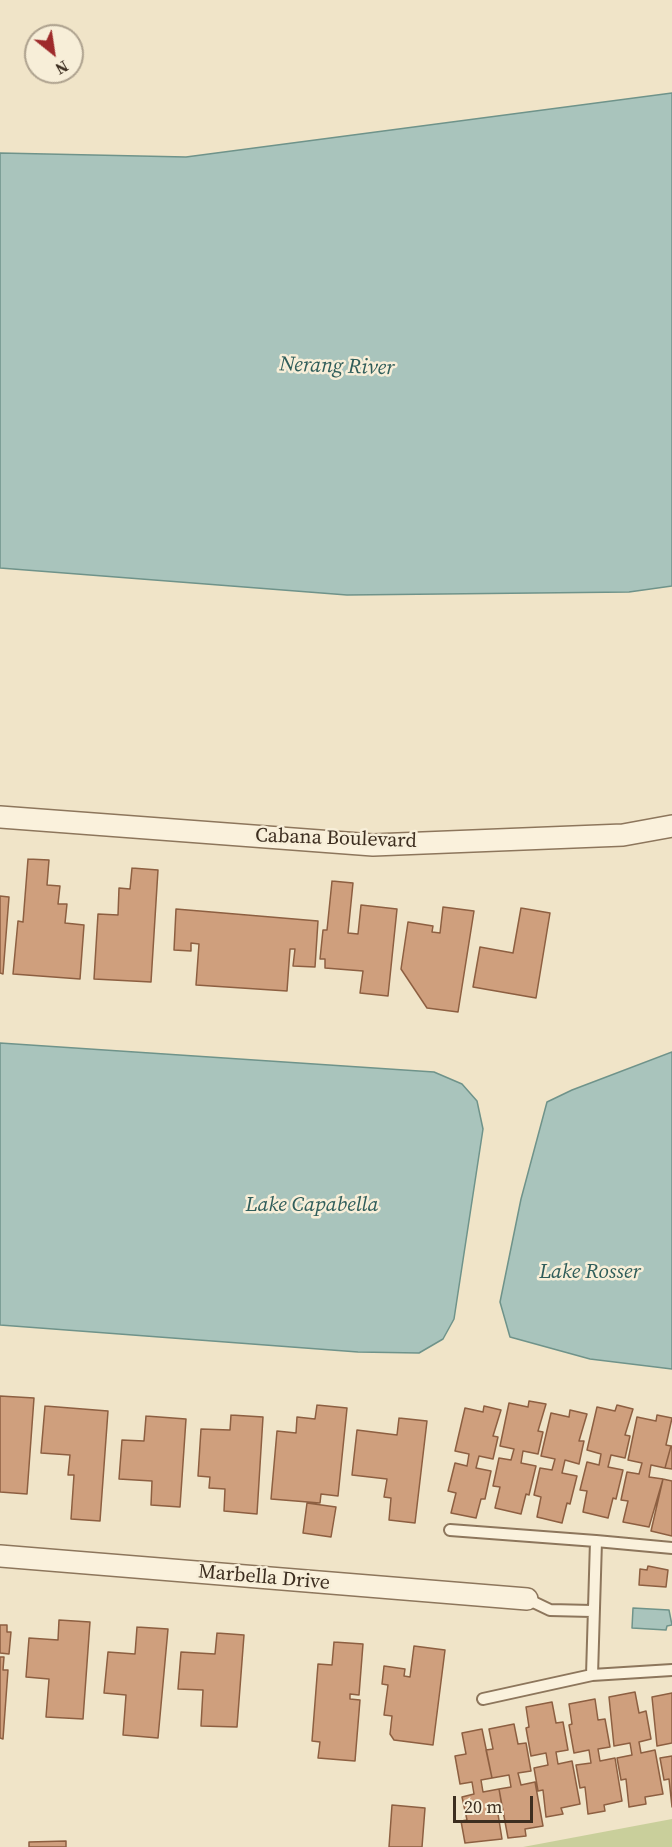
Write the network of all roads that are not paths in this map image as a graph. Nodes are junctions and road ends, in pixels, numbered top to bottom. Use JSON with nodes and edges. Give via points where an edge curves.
{"nodes":[{"id":1,"x":0,"y":817,"type":"edge"},
{"id":2,"x":672,"y":826,"type":"edge"},
{"id":3,"x":450,"y":1530,"type":"dead end"},
{"id":4,"x":596,"y":1541,"type":"junction"},
{"id":5,"x":672,"y":1548,"type":"edge"},
{"id":6,"x":0,"y":1556,"type":"edge"},
{"id":7,"x":527,"y":1599,"type":"joint"},
{"id":8,"x":592,"y":1611,"type":"junction"},
{"id":9,"x":672,"y":1670,"type":"edge"},
{"id":10,"x":592,"y":1675,"type":"junction"},
{"id":11,"x":483,"y":1699,"type":"dead end"}],
"edges":[{"from":1,"to":2,"type":"street","name":"Cabana Boulevard","via":[[372,844],[623,835]]},
{"from":3,"to":4,"type":"lane"},
{"from":4,"to":5,"type":"lane"},
{"from":4,"to":8,"type":"lane"},
{"from":6,"to":7,"type":"street","name":"Marbella Drive"},
{"from":7,"to":8,"type":"lane","via":[[550,1610]]},
{"from":8,"to":10,"type":"lane"},
{"from":9,"to":10,"type":"lane"},
{"from":10,"to":11,"type":"lane"}]}
